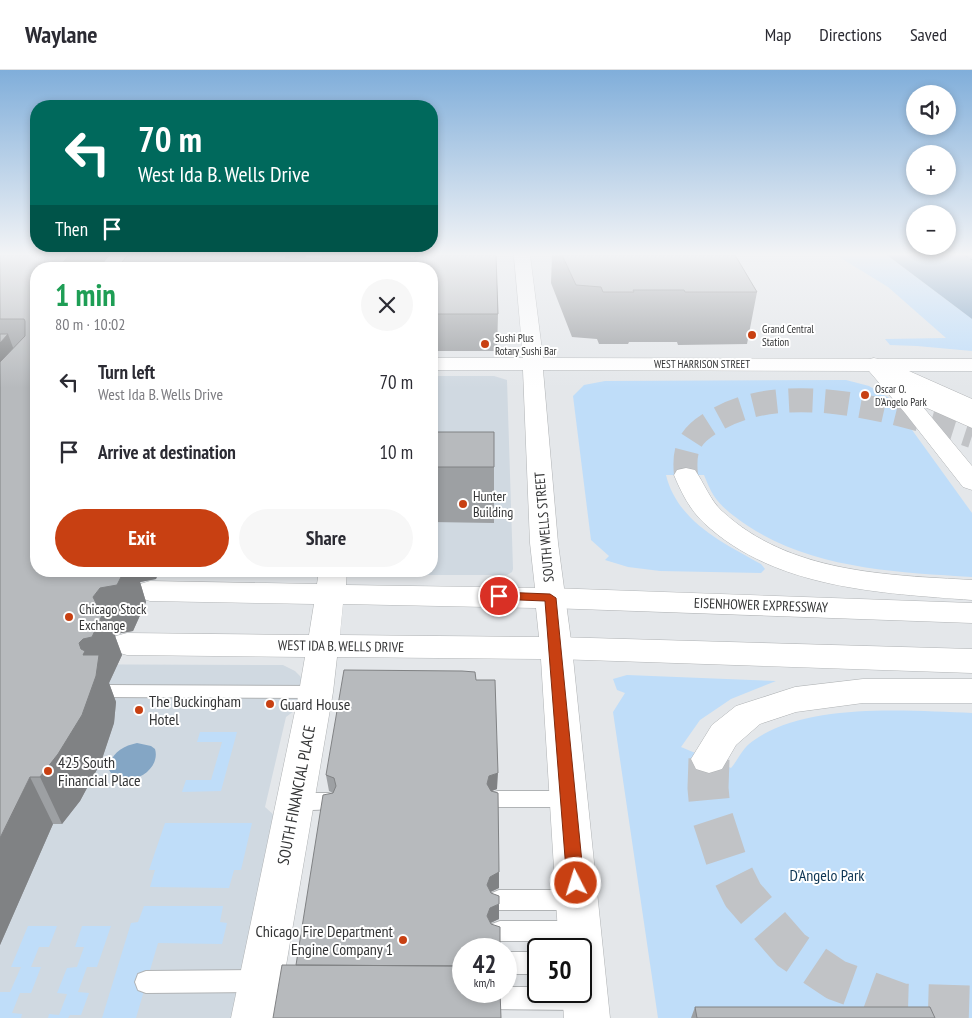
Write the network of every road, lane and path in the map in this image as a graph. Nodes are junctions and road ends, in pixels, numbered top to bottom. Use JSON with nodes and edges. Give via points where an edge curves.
{"nodes":[{"id":1,"x":527,"y":299,"type":"edge"},
{"id":2,"x":438,"y":364,"type":"edge"},
{"id":3,"x":533,"y":364,"type":"junction"},
{"id":4,"x":874,"y":364,"type":"junction"},
{"id":5,"x":972,"y":365,"type":"edge"},
{"id":6,"x":972,"y":400,"type":"edge"},
{"id":7,"x":972,"y":407,"type":"edge"},
{"id":8,"x":972,"y":422,"type":"edge"},
{"id":9,"x":686,"y":475,"type":"tunnel mouth"},
{"id":10,"x":972,"y":482,"type":"edge"},
{"id":11,"x":331,"y":582,"type":"edge"},
{"id":12,"x":972,"y":590,"type":"edge"},
{"id":13,"x":150,"y":591,"type":"dead end"},
{"id":14,"x":550,"y":598,"type":"junction"},
{"id":15,"x":972,"y":613,"type":"edge"},
{"id":16,"x":127,"y":644,"type":"dead end"},
{"id":17,"x":323,"y":645,"type":"junction"},
{"id":18,"x":556,"y":648,"type":"junction"},
{"id":19,"x":972,"y":661,"type":"edge"},
{"id":20,"x":107,"y":691,"type":"dead end"},
{"id":21,"x":972,"y":691,"type":"edge"},
{"id":22,"x":316,"y":692,"type":"junction"},
{"id":23,"x":709,"y":759,"type":"tunnel mouth"},
{"id":24,"x":498,"y":799,"type":"edge"},
{"id":25,"x":568,"y":799,"type":"junction"},
{"id":26,"x":499,"y":900,"type":"edge"},
{"id":27,"x":500,"y":931,"type":"edge"},
{"id":28,"x":552,"y":938,"type":"edge"},
{"id":29,"x":580,"y":938,"type":"edge"},
{"id":30,"x":527,"y":940,"type":"edge"},
{"id":31,"x":146,"y":982,"type":"dead end"},
{"id":32,"x":263,"y":998,"type":"edge"}],
"edges":[{"from":1,"to":3,"type":"main road","name":"SOUTH WELLS STREET"},
{"from":2,"to":3,"type":"main road","name":"WEST HARRISON STREET"},
{"from":3,"to":4,"type":"main road","name":"WEST HARRISON STREET"},
{"from":3,"to":14,"type":"main road","name":"SOUTH WELLS STREET"},
{"from":4,"to":5,"type":"main road","name":"WEST HARRISON STREET"},
{"from":4,"to":7,"type":"main road"},
{"from":4,"to":8,"type":"main road","via":[[926,399]]},
{"from":4,"to":10,"type":"main road"},
{"from":5,"to":6,"type":"main road","via":[[963,387]]},
{"from":9,"to":12,"type":"main road","via":[[712,516],[737,537],[766,552],[816,570],[862,580]]},
{"from":11,"to":13,"type":"main road"},
{"from":11,"to":14,"type":"main road"},
{"from":11,"to":17,"type":"main road","name":"SOUTH FINANCIAL PLACE"},
{"from":14,"to":15,"type":"main road","name":"EISENHOWER EXPRESSWAY"},
{"from":14,"to":18,"type":"main road","name":"SOUTH WELLS STREET"},
{"from":16,"to":17,"type":"main road","name":"WEST IDA B. WELLS DRIVE"},
{"from":17,"to":18,"type":"main road","name":"WEST IDA B. WELLS DRIVE"},
{"from":17,"to":22,"type":"main road","name":"SOUTH FINANCIAL PLACE"},
{"from":18,"to":19,"type":"main road"},
{"from":18,"to":25,"type":"main road","name":"SOUTH WELLS STREET"},
{"from":20,"to":22,"type":"lane"},
{"from":21,"to":23,"type":"main road","via":[[863,691],[795,700],[748,715],[724,735]]},
{"from":22,"to":32,"type":"main road","name":"SOUTH FINANCIAL PLACE","via":[[312,801]]},
{"from":24,"to":25,"type":"lane"},
{"from":25,"to":29,"type":"main road","name":"SOUTH WELLS STREET"},
{"from":26,"to":28,"type":"lane"},
{"from":27,"to":30,"type":"lane"},
{"from":31,"to":32,"type":"lane"}]}
